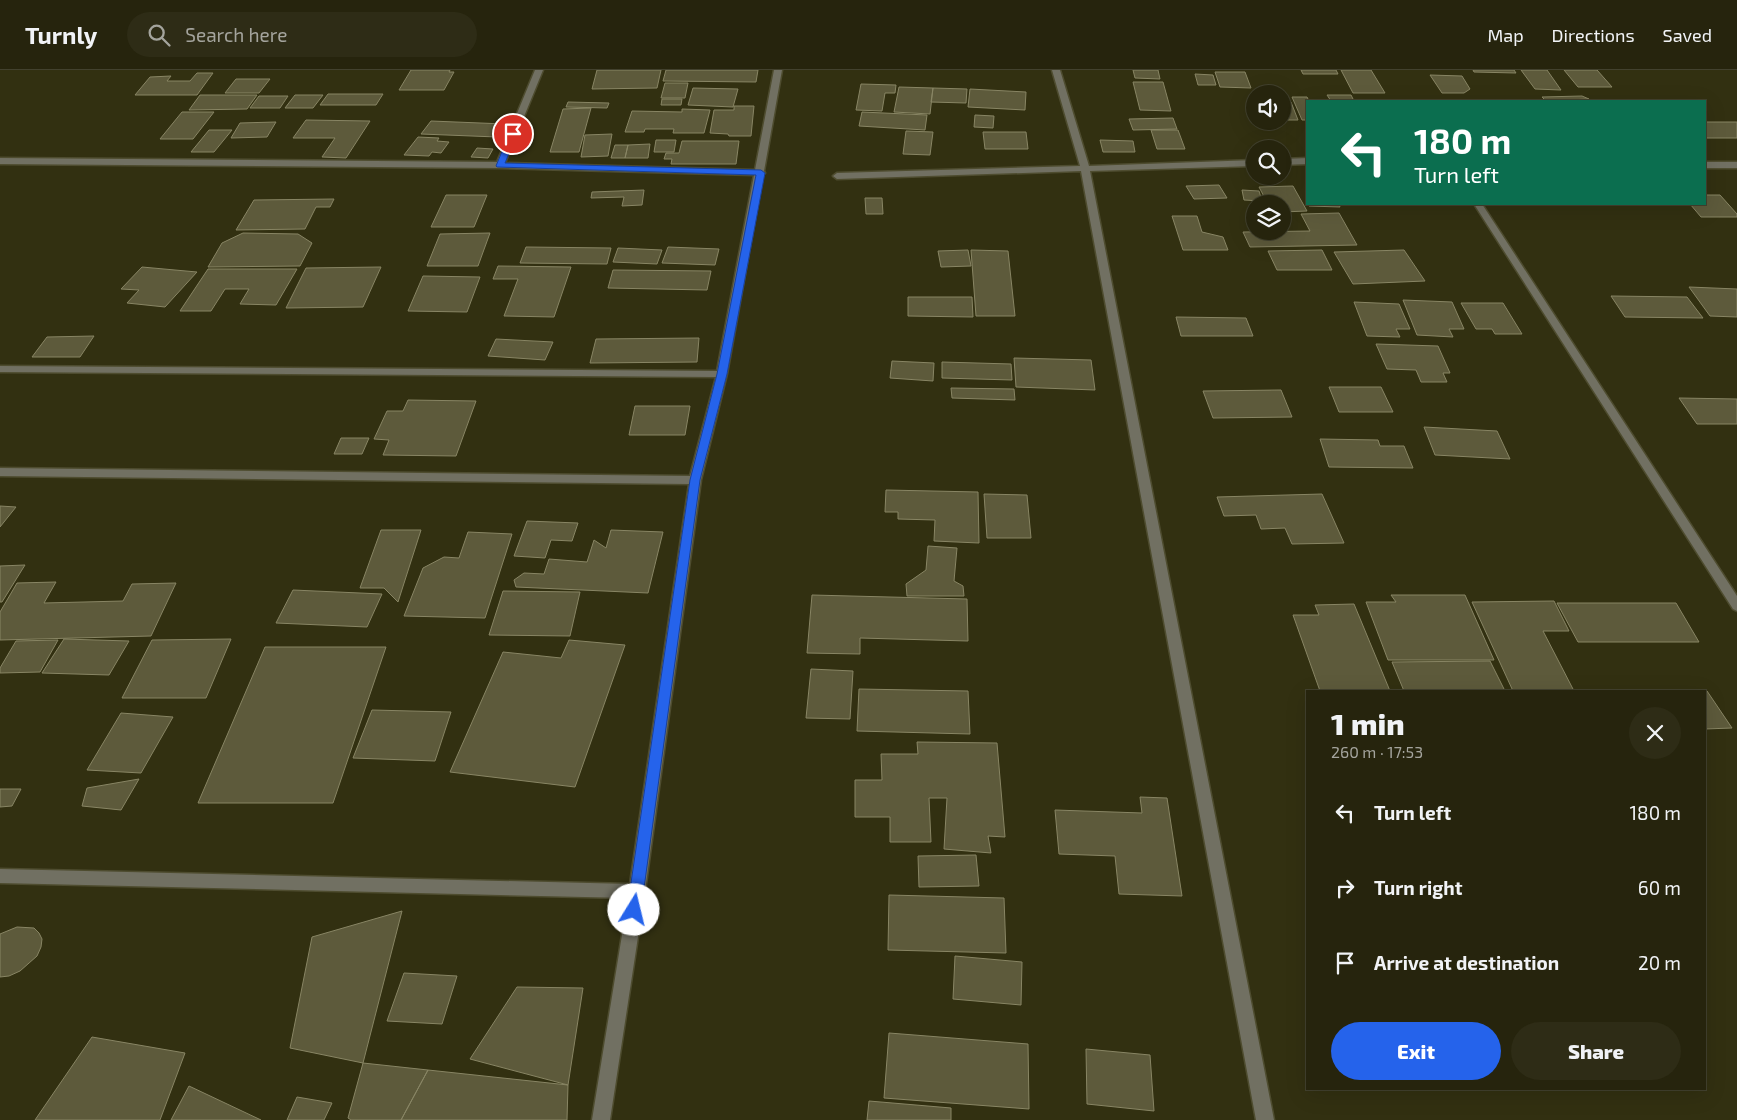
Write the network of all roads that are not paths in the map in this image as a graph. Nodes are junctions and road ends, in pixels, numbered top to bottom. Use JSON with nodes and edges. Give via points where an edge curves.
{"nodes":[{"id":1,"x":539,"y":70,"type":"edge"},
{"id":2,"x":778,"y":70,"type":"edge"},
{"id":3,"x":1056,"y":70,"type":"edge"},
{"id":4,"x":0,"y":161,"type":"edge"},
{"id":5,"x":1306,"y":161,"type":"edge"},
{"id":6,"x":1291,"y":162,"type":"edge"},
{"id":7,"x":1246,"y":163,"type":"edge"},
{"id":8,"x":1706,"y":165,"type":"edge"},
{"id":9,"x":500,"y":166,"type":"junction"},
{"id":10,"x":1737,"y":166,"type":"edge"},
{"id":11,"x":1085,"y":167,"type":"junction"},
{"id":12,"x":761,"y":173,"type":"junction"},
{"id":13,"x":837,"y":176,"type":"dead end"},
{"id":14,"x":1479,"y":205,"type":"edge"},
{"id":15,"x":0,"y":369,"type":"edge"},
{"id":16,"x":722,"y":374,"type":"junction"},
{"id":17,"x":0,"y":472,"type":"edge"},
{"id":18,"x":695,"y":480,"type":"junction"},
{"id":19,"x":1737,"y":606,"type":"edge"},
{"id":20,"x":0,"y":876,"type":"edge"},
{"id":21,"x":637,"y":891,"type":"junction"},
{"id":22,"x":601,"y":1120,"type":"edge"},
{"id":23,"x":1265,"y":1120,"type":"edge"}],
"edges":[{"from":1,"to":9,"type":"street"},
{"from":2,"to":12,"type":"street"},
{"from":3,"to":11,"type":"street"},
{"from":4,"to":9,"type":"street"},
{"from":5,"to":6,"type":"street"},
{"from":7,"to":11,"type":"street"},
{"from":8,"to":10,"type":"street"},
{"from":9,"to":12,"type":"street"},
{"from":11,"to":13,"type":"street"},
{"from":11,"to":23,"type":"street"},
{"from":12,"to":16,"type":"street"},
{"from":14,"to":19,"type":"street"},
{"from":15,"to":16,"type":"street"},
{"from":16,"to":18,"type":"street"},
{"from":17,"to":18,"type":"street"},
{"from":18,"to":21,"type":"street"},
{"from":20,"to":21,"type":"street"},
{"from":21,"to":22,"type":"street"}]}
